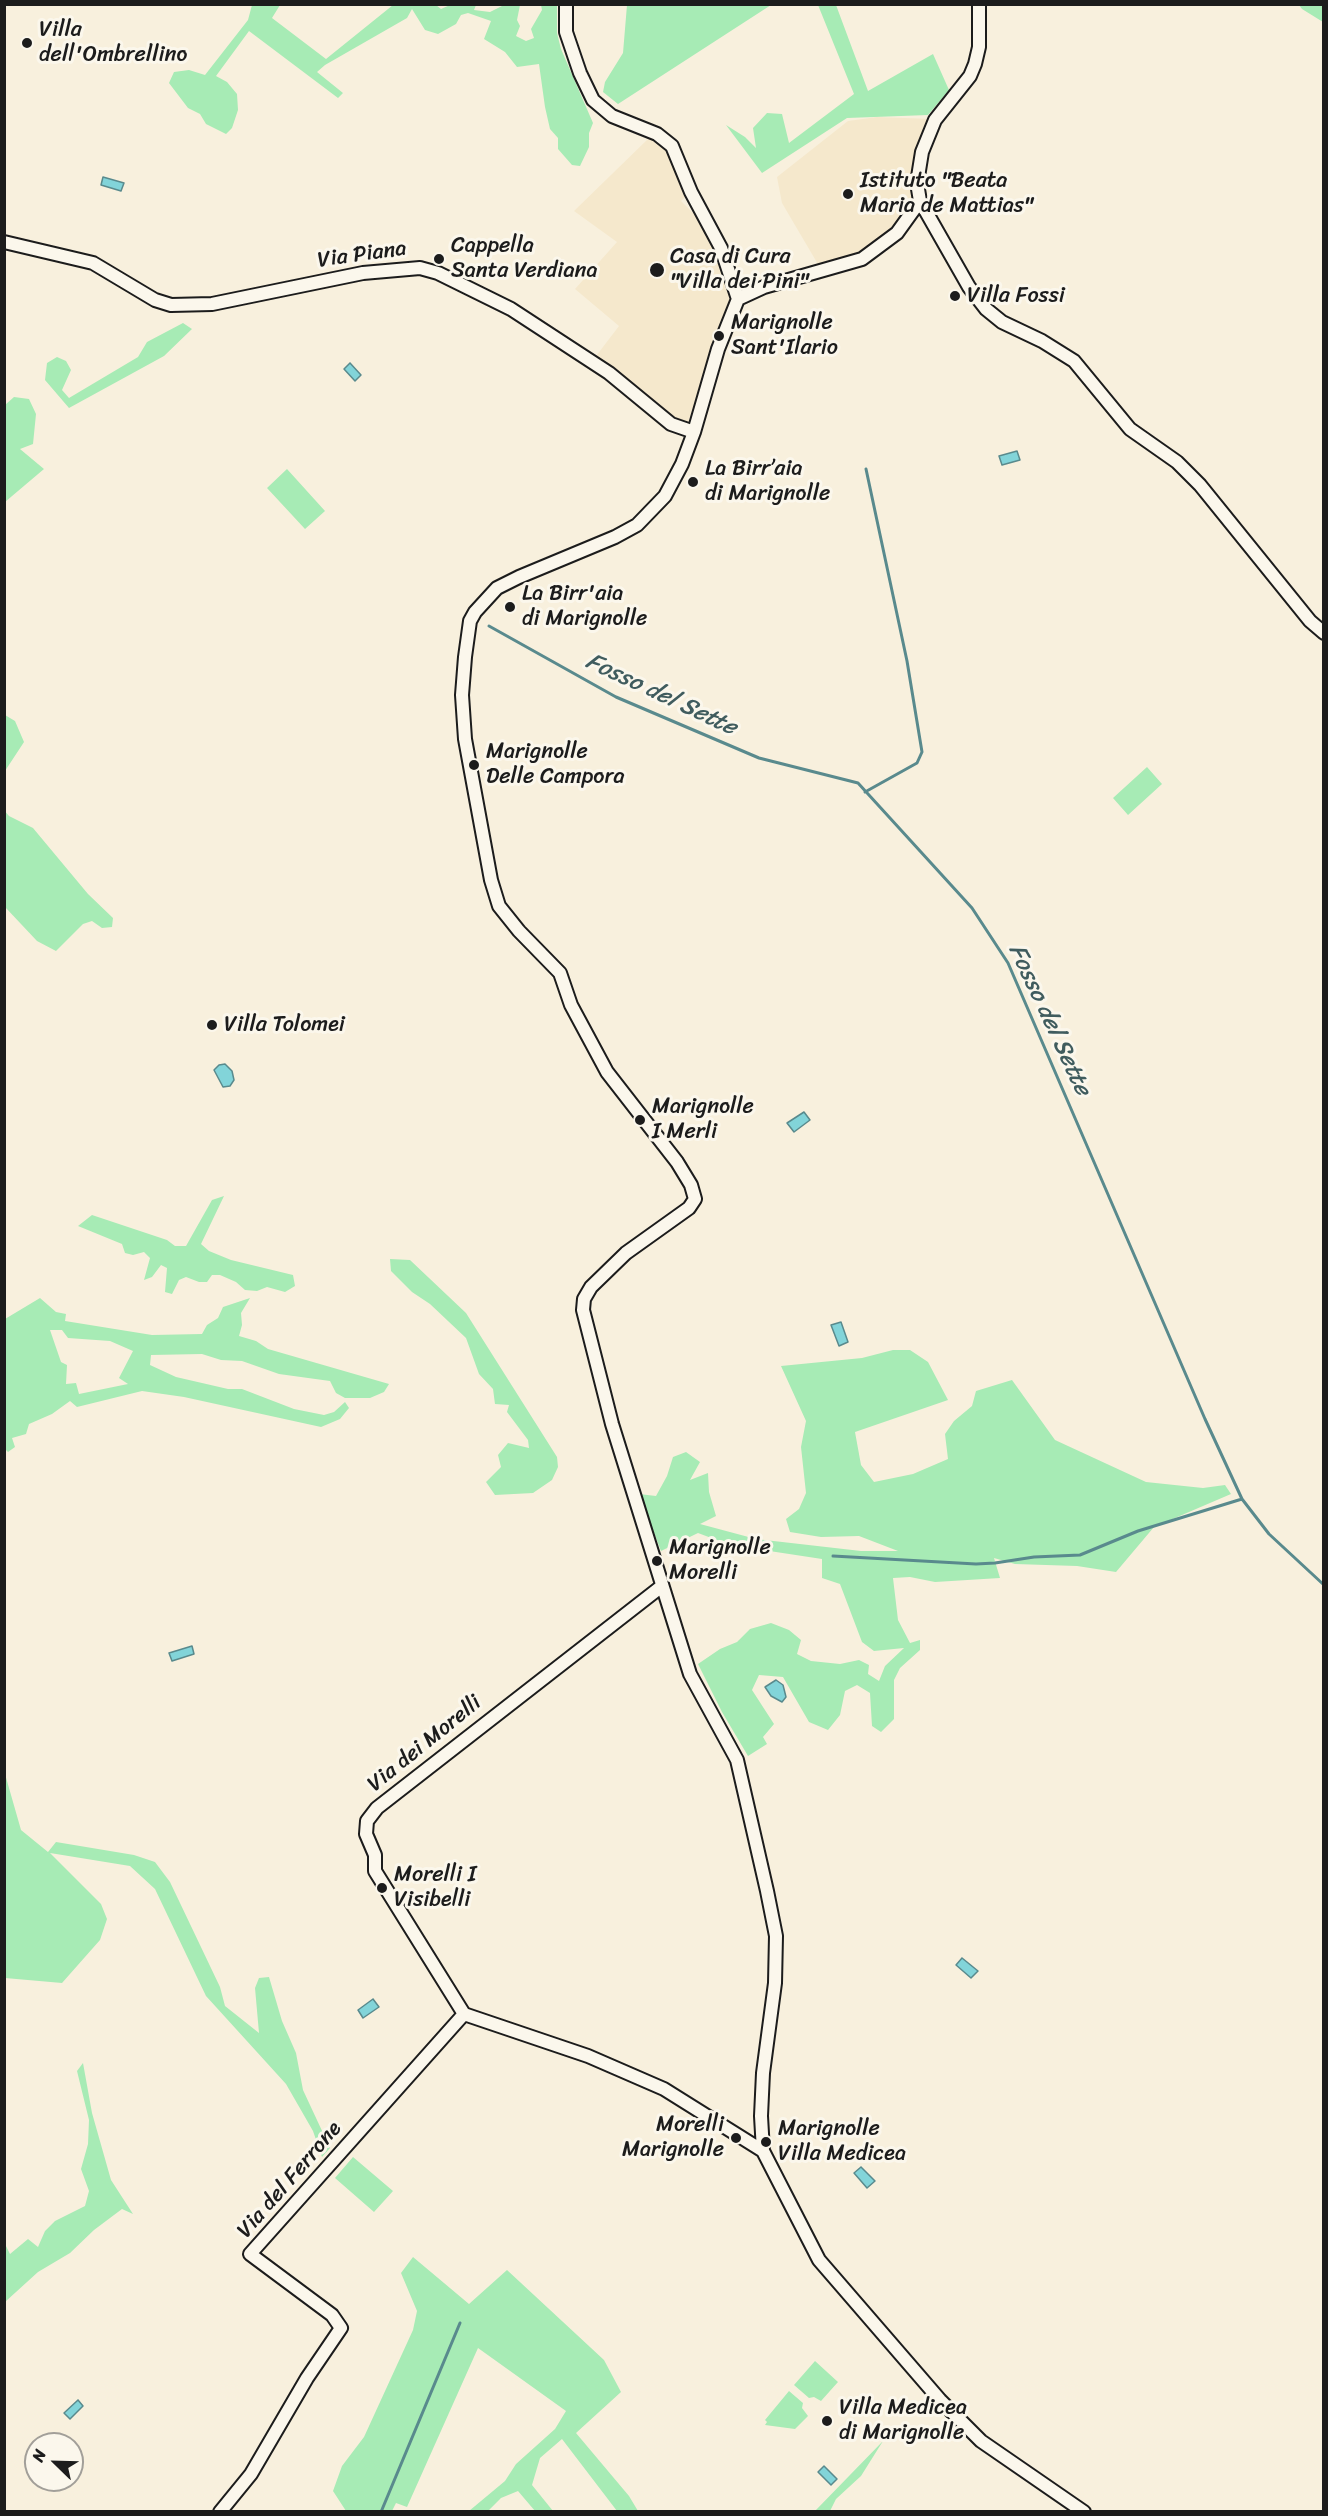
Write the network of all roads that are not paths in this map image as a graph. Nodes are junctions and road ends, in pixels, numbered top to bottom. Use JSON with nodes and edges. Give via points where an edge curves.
{"nodes":[{"id":1,"x":566,"y":4,"type":"edge"},
{"id":2,"x":979,"y":4,"type":"edge"},
{"id":3,"x":920,"y":201,"type":"junction"},
{"id":4,"x":4,"y":242,"type":"edge"},
{"id":5,"x":738,"y":299,"type":"junction"},
{"id":6,"x":694,"y":432,"type":"junction"},
{"id":7,"x":1323,"y":633,"type":"edge"},
{"id":8,"x":662,"y":1586,"type":"junction"},
{"id":9,"x":464,"y":2014,"type":"junction"},
{"id":10,"x":763,"y":2151,"type":"junction"},
{"id":11,"x":220,"y":2511,"type":"edge"},
{"id":12,"x":1084,"y":2511,"type":"edge"}],
"edges":[{"from":1,"to":5,"type":"street","via":[[566,32],[593,100],[612,116],[657,134],[672,146],[721,248]]},
{"from":2,"to":3,"type":"street","via":[[975,64],[935,120],[922,152],[917,183]]},
{"from":3,"to":5,"type":"street","via":[[897,233],[862,259],[764,287]]},
{"from":3,"to":7,"type":"street","via":[[969,287],[986,309],[1002,322],[1074,361],[1130,429],[1178,462],[1200,485]]},
{"from":4,"to":6,"type":"street","name":"Via Piana","via":[[93,263],[155,300],[171,305],[212,303],[363,273],[420,268],[512,309],[601,367],[671,424]]},
{"from":5,"to":6,"type":"street","via":[[718,349]]},
{"from":6,"to":8,"type":"street","via":[[665,496],[637,525],[497,588],[480,606],[470,621],[462,695],[468,758],[491,880],[500,906],[560,973],[571,1005],[607,1071],[677,1162],[695,1199],[689,1208],[626,1253],[591,1287],[583,1310],[612,1424]]},
{"from":8,"to":9,"type":"street","name":"Via dei Morelli","via":[[418,1775],[367,1821],[366,1834],[375,1855],[375,1871]]},
{"from":8,"to":10,"type":"street","via":[[690,1674],[736,1760],[776,1936],[775,1983],[761,2106]]},
{"from":9,"to":10,"type":"street","via":[[588,2055],[664,2089]]},
{"from":9,"to":11,"type":"street","name":"Via del Ferrone","via":[[251,2252],[250,2256],[332,2315],[341,2328],[307,2378],[252,2474]]},
{"from":10,"to":12,"type":"street","via":[[819,2260],[925,2384],[981,2440]]}]}
